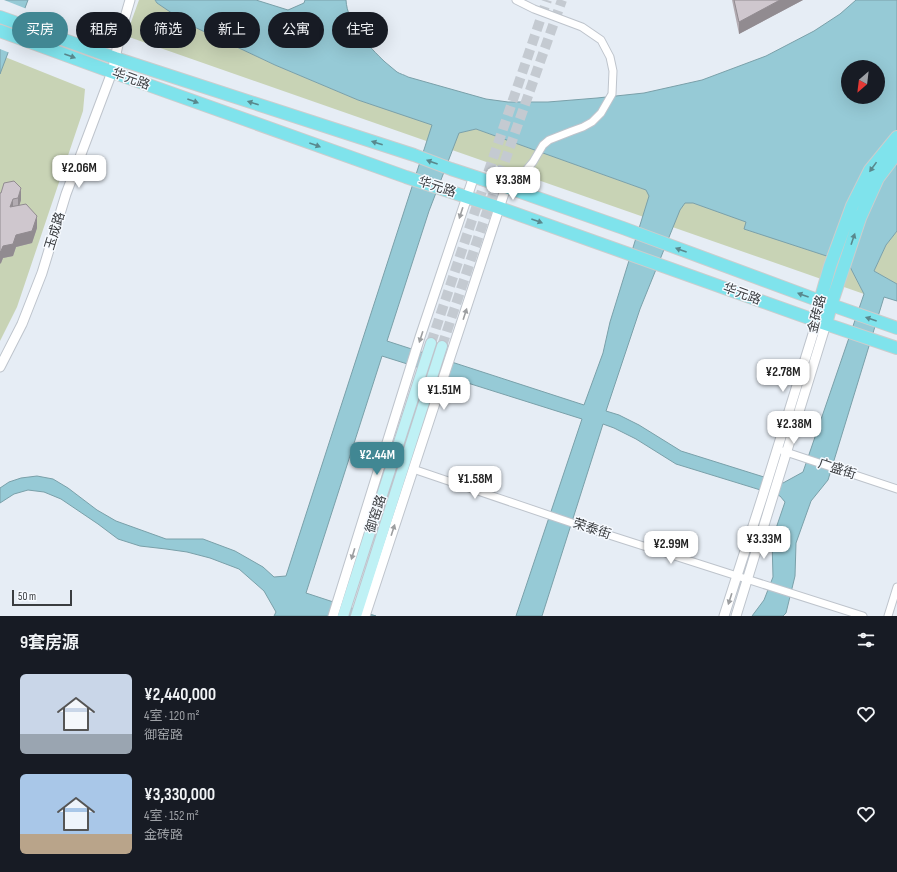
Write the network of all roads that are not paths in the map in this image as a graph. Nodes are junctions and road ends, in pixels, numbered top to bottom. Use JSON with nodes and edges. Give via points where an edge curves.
{"nodes":[{"id":1,"x":130,"y":0,"type":"edge"},
{"id":2,"x":516,"y":0,"type":"edge"},
{"id":3,"x":0,"y":17,"type":"edge"},
{"id":4,"x":0,"y":31,"type":"edge"},
{"id":5,"x":115,"y":58,"type":"junction"},
{"id":6,"x":112,"y":72,"type":"junction"},
{"id":7,"x":897,"y":136,"type":"edge"},
{"id":8,"x":897,"y":153,"type":"edge"},
{"id":9,"x":474,"y":176,"type":"junction"},
{"id":10,"x":506,"y":187,"type":"junction"},
{"id":11,"x":467,"y":196,"type":"junction"},
{"id":12,"x":500,"y":208,"type":"junction"},
{"id":13,"x":825,"y":303,"type":"junction"},
{"id":14,"x":821,"y":322,"type":"junction"},
{"id":15,"x":893,"y":326,"type":"edge"},
{"id":16,"x":431,"y":343,"type":"tunnel mouth"},
{"id":17,"x":442,"y":346,"type":"tunnel mouth"},
{"id":18,"x":897,"y":348,"type":"edge"},
{"id":19,"x":0,"y":367,"type":"edge"},
{"id":20,"x":782,"y":451,"type":"junction"},
{"id":21,"x":413,"y":469,"type":"junction"},
{"id":22,"x":897,"y":488,"type":"edge"},
{"id":23,"x":767,"y":496,"type":"junction"},
{"id":24,"x":737,"y":576,"type":"junction"},
{"id":25,"x":747,"y":579,"type":"junction"},
{"id":26,"x":897,"y":587,"type":"edge"},
{"id":27,"x":364,"y":609,"type":"edge"},
{"id":28,"x":334,"y":616,"type":"edge"},
{"id":29,"x":343,"y":616,"type":"edge"},
{"id":30,"x":356,"y":616,"type":"edge"},
{"id":31,"x":724,"y":616,"type":"edge"},
{"id":32,"x":736,"y":616,"type":"edge"},
{"id":33,"x":863,"y":616,"type":"edge"},
{"id":34,"x":888,"y":616,"type":"edge"}],
"edges":[{"from":1,"to":5,"type":"street","name":"玉成路"},
{"from":2,"to":10,"type":"street","via":[[582,27],[601,40],[610,57],[613,71],[612,94],[601,113],[592,122],[549,140],[522,175]]},
{"from":3,"to":5,"type":"main road","name":"华元路"},
{"from":4,"to":6,"type":"main road","name":"华元路","one_way":true},
{"from":5,"to":6,"type":"street","name":"玉成路"},
{"from":9,"to":5,"type":"main road","name":"华元路","one_way":true},
{"from":6,"to":11,"type":"main road","name":"华元路","one_way":true,"via":[[406,177]]},
{"from":6,"to":19,"type":"street","name":"玉成路","via":[[66,194],[39,280],[22,324]]},
{"from":7,"to":13,"type":"main road","name":"金砖路","one_way":true,"via":[[870,170],[852,206],[830,266]]},
{"from":13,"to":8,"type":"main road","name":"金砖路","one_way":true,"via":[[840,276],[860,218],[878,178]]},
{"from":9,"to":10,"type":"main road","name":"华元路"},
{"from":9,"to":11,"type":"street"},
{"from":10,"to":12,"type":"street"},
{"from":13,"to":10,"type":"main road","name":"华元路","one_way":true},
{"from":11,"to":12,"type":"main road","name":"华元路"},
{"from":11,"to":28,"type":"street","one_way":true},
{"from":12,"to":14,"type":"main road","name":"华元路","one_way":true},
{"from":21,"to":12,"type":"street","one_way":true},
{"from":13,"to":14,"type":"main road","name":"金砖路"},
{"from":15,"to":13,"type":"main road","name":"华元路","one_way":true},
{"from":14,"to":18,"type":"main road","name":"华元路"},
{"from":14,"to":20,"type":"street","name":"金砖路"},
{"from":16,"to":29,"type":"main road","name":"御窑路"},
{"from":17,"to":27,"type":"main road","name":"御窑路"},
{"from":20,"to":22,"type":"street","name":"广盛街"},
{"from":20,"to":23,"type":"street","name":"金砖路","via":[[770,471]]},
{"from":20,"to":23,"type":"street","name":"金砖路","via":[[779,476]]},
{"from":21,"to":24,"type":"street","name":"荣泰街"},
{"from":27,"to":21,"type":"street","one_way":true},
{"from":23,"to":24,"type":"street","name":"金砖路"},
{"from":23,"to":25,"type":"street","name":"金砖路"},
{"from":24,"to":25,"type":"street","name":"荣泰街"},
{"from":24,"to":31,"type":"street","name":"金砖路","one_way":true},
{"from":25,"to":32,"type":"street","name":"金砖路"},
{"from":25,"to":33,"type":"street","name":"荣泰街"},
{"from":26,"to":34,"type":"street"},
{"from":27,"to":30,"type":"main road","name":"御窑路"}]}
